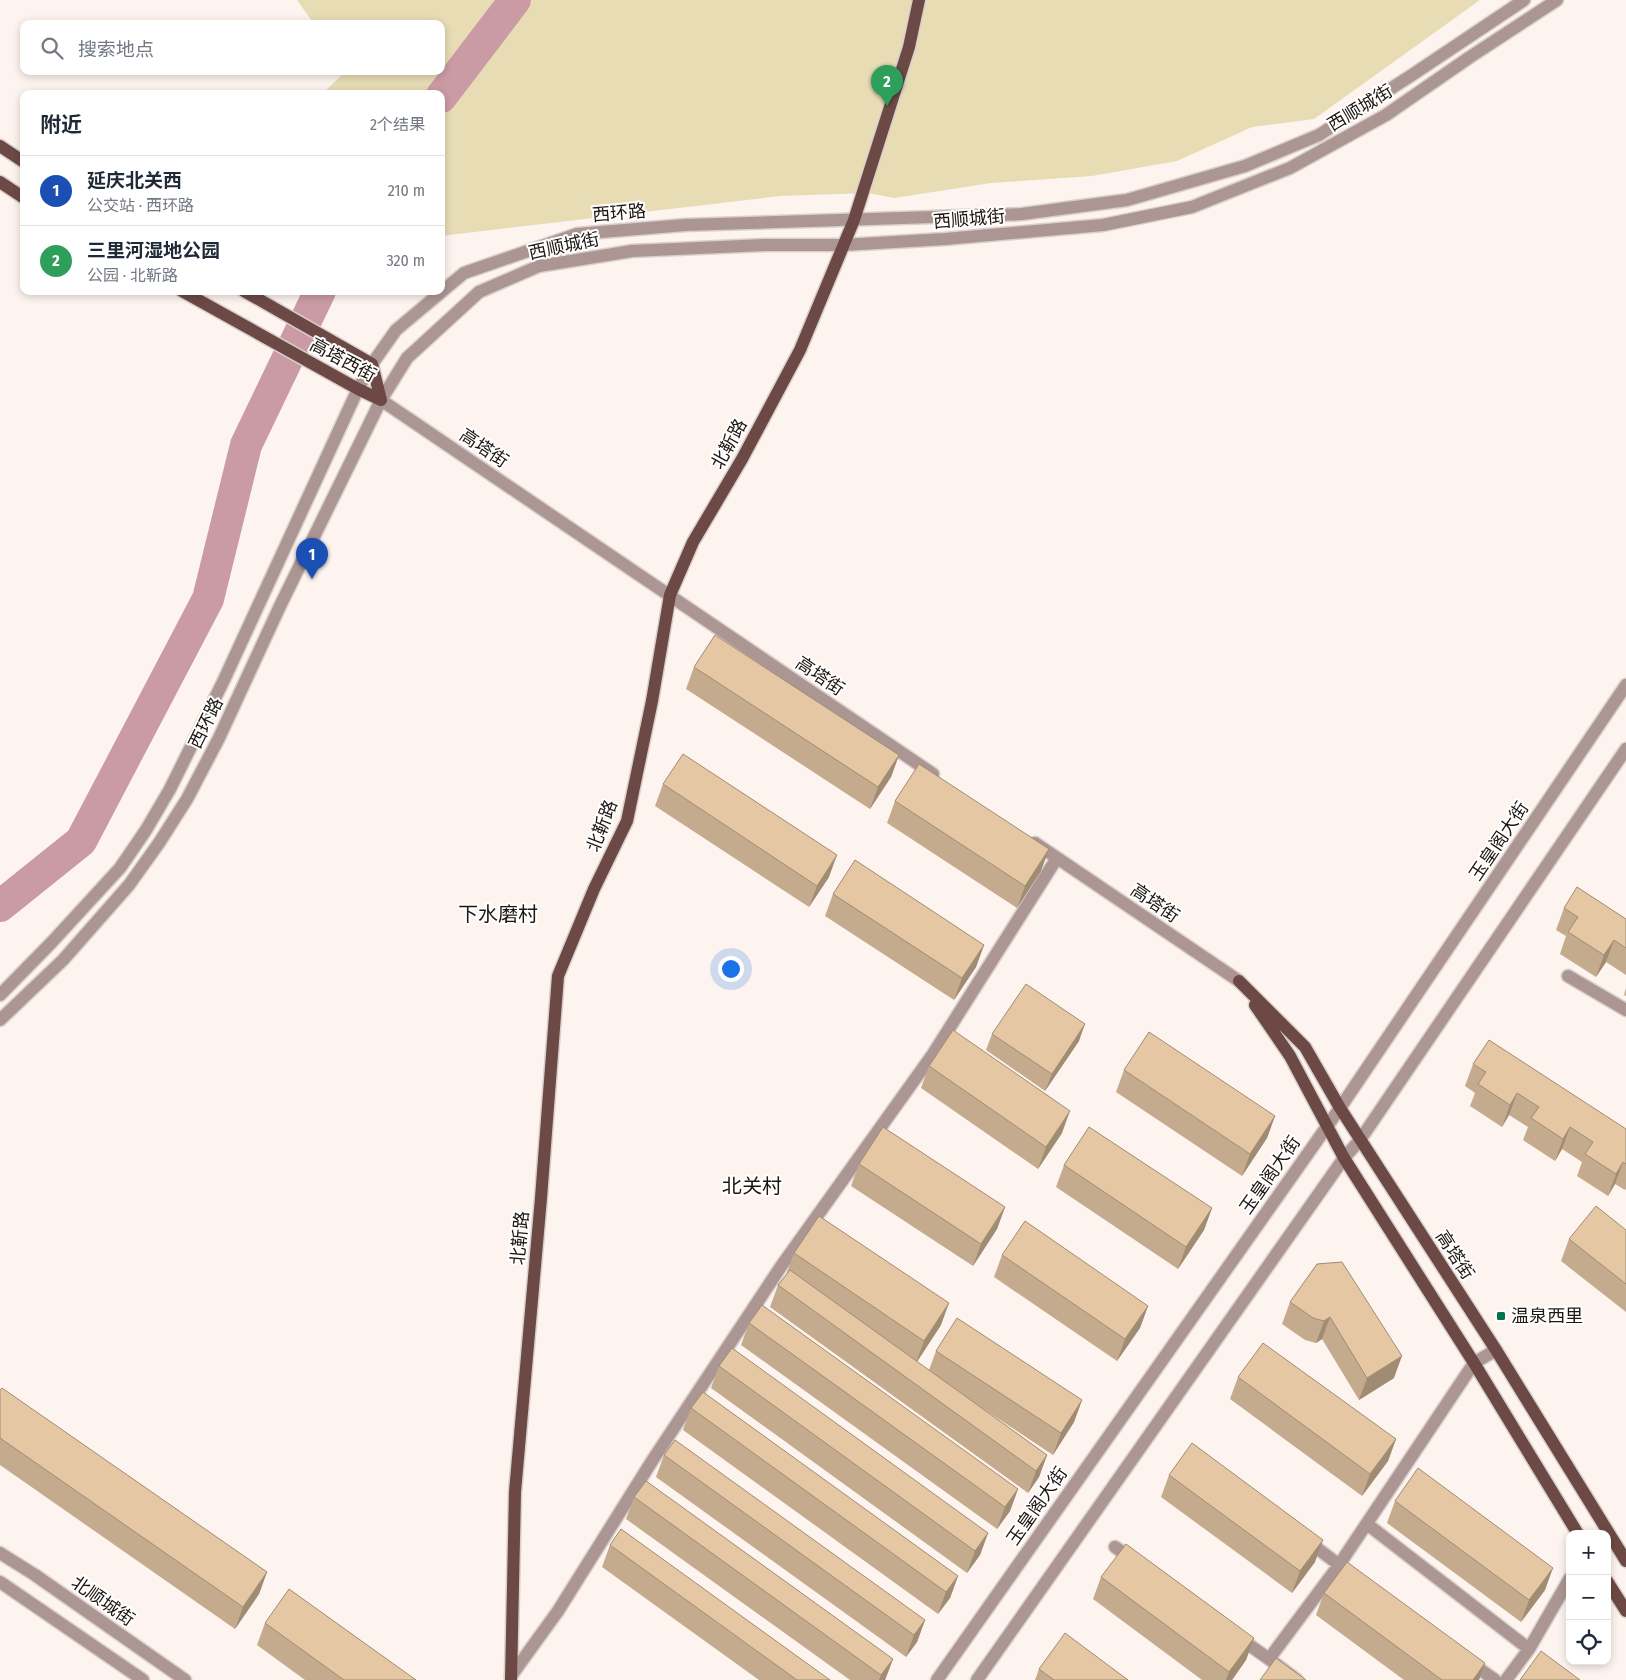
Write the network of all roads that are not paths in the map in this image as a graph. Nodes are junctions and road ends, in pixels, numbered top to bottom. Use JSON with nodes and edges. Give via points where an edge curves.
{"nodes":[{"id":1,"x":919,"y":0,"type":"edge"},
{"id":2,"x":1524,"y":0,"type":"edge"},
{"id":3,"x":1558,"y":0,"type":"edge"},
{"id":4,"x":0,"y":146,"type":"edge"},
{"id":5,"x":20,"y":159,"type":"edge"},
{"id":6,"x":0,"y":182,"type":"edge"},
{"id":7,"x":20,"y":195,"type":"edge"},
{"id":8,"x":854,"y":220,"type":"junction"},
{"id":9,"x":843,"y":246,"type":"junction"},
{"id":10,"x":445,"y":289,"type":"edge"},
{"id":11,"x":189,"y":295,"type":"edge"},
{"id":12,"x":251,"y":295,"type":"edge"},
{"id":13,"x":438,"y":295,"type":"edge"},
{"id":14,"x":372,"y":364,"type":"junction"},
{"id":15,"x":358,"y":389,"type":"junction"},
{"id":16,"x":381,"y":400,"type":"junction"},
{"id":17,"x":670,"y":595,"type":"junction"},
{"id":18,"x":1626,"y":685,"type":"edge"},
{"id":19,"x":1626,"y":749,"type":"edge"},
{"id":20,"x":946,"y":783,"type":"edge"},
{"id":21,"x":1025,"y":837,"type":"edge"},
{"id":22,"x":1057,"y":858,"type":"junction"},
{"id":23,"x":1568,"y":976,"type":"dead end"},
{"id":24,"x":1239,"y":981,"type":"junction"},
{"id":25,"x":0,"y":995,"type":"edge"},
{"id":26,"x":1626,"y":1010,"type":"edge"},
{"id":27,"x":0,"y":1020,"type":"edge"},
{"id":28,"x":1340,"y":1108,"type":"junction"},
{"id":29,"x":1326,"y":1126,"type":"junction"},
{"id":30,"x":1360,"y":1140,"type":"junction"},
{"id":31,"x":1344,"y":1158,"type":"junction"},
{"id":32,"x":1496,"y":1350,"type":"junction"},
{"id":33,"x":1474,"y":1363,"type":"junction"},
{"id":34,"x":1367,"y":1524,"type":"junction"},
{"id":35,"x":1293,"y":1530,"type":"edge"},
{"id":36,"x":1576,"y":1530,"type":"edge"},
{"id":37,"x":1606,"y":1530,"type":"edge"},
{"id":38,"x":1611,"y":1538,"type":"edge"},
{"id":39,"x":1115,"y":1546,"type":"dead end"},
{"id":40,"x":0,"y":1553,"type":"edge"},
{"id":41,"x":1626,"y":1561,"type":"edge"},
{"id":42,"x":1339,"y":1565,"type":"junction"},
{"id":43,"x":1146,"y":1569,"type":"edge"},
{"id":44,"x":1355,"y":1576,"type":"edge"},
{"id":45,"x":0,"y":1582,"type":"edge"},
{"id":46,"x":1566,"y":1585,"type":"edge"},
{"id":47,"x":1611,"y":1587,"type":"edge"},
{"id":48,"x":1626,"y":1611,"type":"edge"},
{"id":49,"x":1230,"y":1631,"type":"edge"},
{"id":50,"x":1529,"y":1649,"type":"junction"},
{"id":51,"x":1456,"y":1651,"type":"edge"},
{"id":52,"x":1269,"y":1660,"type":"junction"},
{"id":53,"x":511,"y":1678,"type":"edge"},
{"id":54,"x":143,"y":1680,"type":"edge"},
{"id":55,"x":185,"y":1680,"type":"edge"},
{"id":56,"x":937,"y":1680,"type":"edge"},
{"id":57,"x":977,"y":1680,"type":"edge"},
{"id":58,"x":1296,"y":1680,"type":"edge"},
{"id":59,"x":1495,"y":1680,"type":"edge"},
{"id":60,"x":1506,"y":1680,"type":"edge"}],
"edges":[{"from":1,"to":8,"type":"main road","name":"北靳路","via":[[909,47]]},
{"from":2,"to":8,"type":"street","name":"西顺城街","via":[[1319,135],[1245,166],[1127,200],[1022,214]]},
{"from":3,"to":9,"type":"street","name":"西顺城街","via":[[1386,115],[1290,168],[1192,207],[1103,225]]},
{"from":4,"to":5,"type":"main road"},
{"from":6,"to":7,"type":"main road"},
{"from":8,"to":9,"type":"main road","name":"北靳路"},
{"from":8,"to":10,"type":"street","name":"西环路","via":[[685,225],[577,234],[464,273]]},
{"from":9,"to":16,"type":"street","name":"西顺城街","via":[[764,245],[632,251],[539,266],[480,292],[407,358]]},
{"from":9,"to":17,"type":"main road","name":"北靳路","via":[[800,350],[693,542]]},
{"from":11,"to":15,"type":"main road","name":"高塔西街"},
{"from":12,"to":14,"type":"main road","name":"高塔西街"},
{"from":13,"to":14,"type":"street","name":"西环路","via":[[396,330]]},
{"from":14,"to":15,"type":"street","name":"西环路"},
{"from":14,"to":16,"type":"main road","name":"高塔西街"},
{"from":15,"to":16,"type":"main road","name":"高塔西街"},
{"from":15,"to":25,"type":"street","name":"西环路","via":[[223,682],[146,830],[120,868]]},
{"from":16,"to":17,"type":"street","name":"高塔街"},
{"from":16,"to":27,"type":"street","name":"西环路","via":[[187,799],[130,885],[63,960]]},
{"from":17,"to":20,"type":"street","name":"高塔街"},
{"from":17,"to":53,"type":"main road","name":"北靳路","via":[[627,821],[558,976],[515,1492]]},
{"from":18,"to":28,"type":"street","name":"玉皇阁大街"},
{"from":19,"to":30,"type":"street"},
{"from":21,"to":22,"type":"street","name":"高塔街"},
{"from":22,"to":24,"type":"street","name":"高塔街"},
{"from":22,"to":53,"type":"street","via":[[933,1054],[782,1265],[558,1611]]},
{"from":23,"to":26,"type":"street"},
{"from":24,"to":28,"type":"main road","name":"高塔街","via":[[1305,1047]]},
{"from":24,"to":29,"type":"main road","name":"高塔街","via":[[1290,1056]]},
{"from":28,"to":29,"type":"street","name":"玉皇阁大街"},
{"from":28,"to":30,"type":"main road","name":"高塔街"},
{"from":29,"to":31,"type":"main road","name":"高塔街"},
{"from":29,"to":56,"type":"street","name":"玉皇阁大街"},
{"from":30,"to":31,"type":"street"},
{"from":30,"to":32,"type":"main road","name":"高塔街"},
{"from":31,"to":33,"type":"main road","name":"高塔街"},
{"from":31,"to":57,"type":"street"},
{"from":32,"to":33,"type":"street"},
{"from":32,"to":37,"type":"main road","name":"高塔街"},
{"from":33,"to":34,"type":"street"},
{"from":33,"to":36,"type":"main road","name":"高塔街"},
{"from":34,"to":42,"type":"street"},
{"from":34,"to":50,"type":"street"},
{"from":35,"to":42,"type":"street"},
{"from":38,"to":41,"type":"main road","name":"高塔街"},
{"from":39,"to":43,"type":"street"},
{"from":40,"to":55,"type":"street","name":"北顺城街"},
{"from":42,"to":44,"type":"street"},
{"from":42,"to":52,"type":"street"},
{"from":45,"to":54,"type":"street"},
{"from":46,"to":50,"type":"street"},
{"from":47,"to":48,"type":"main road"},
{"from":49,"to":52,"type":"street"},
{"from":50,"to":60,"type":"street"},
{"from":51,"to":59,"type":"street"},
{"from":52,"to":58,"type":"street"}]}
